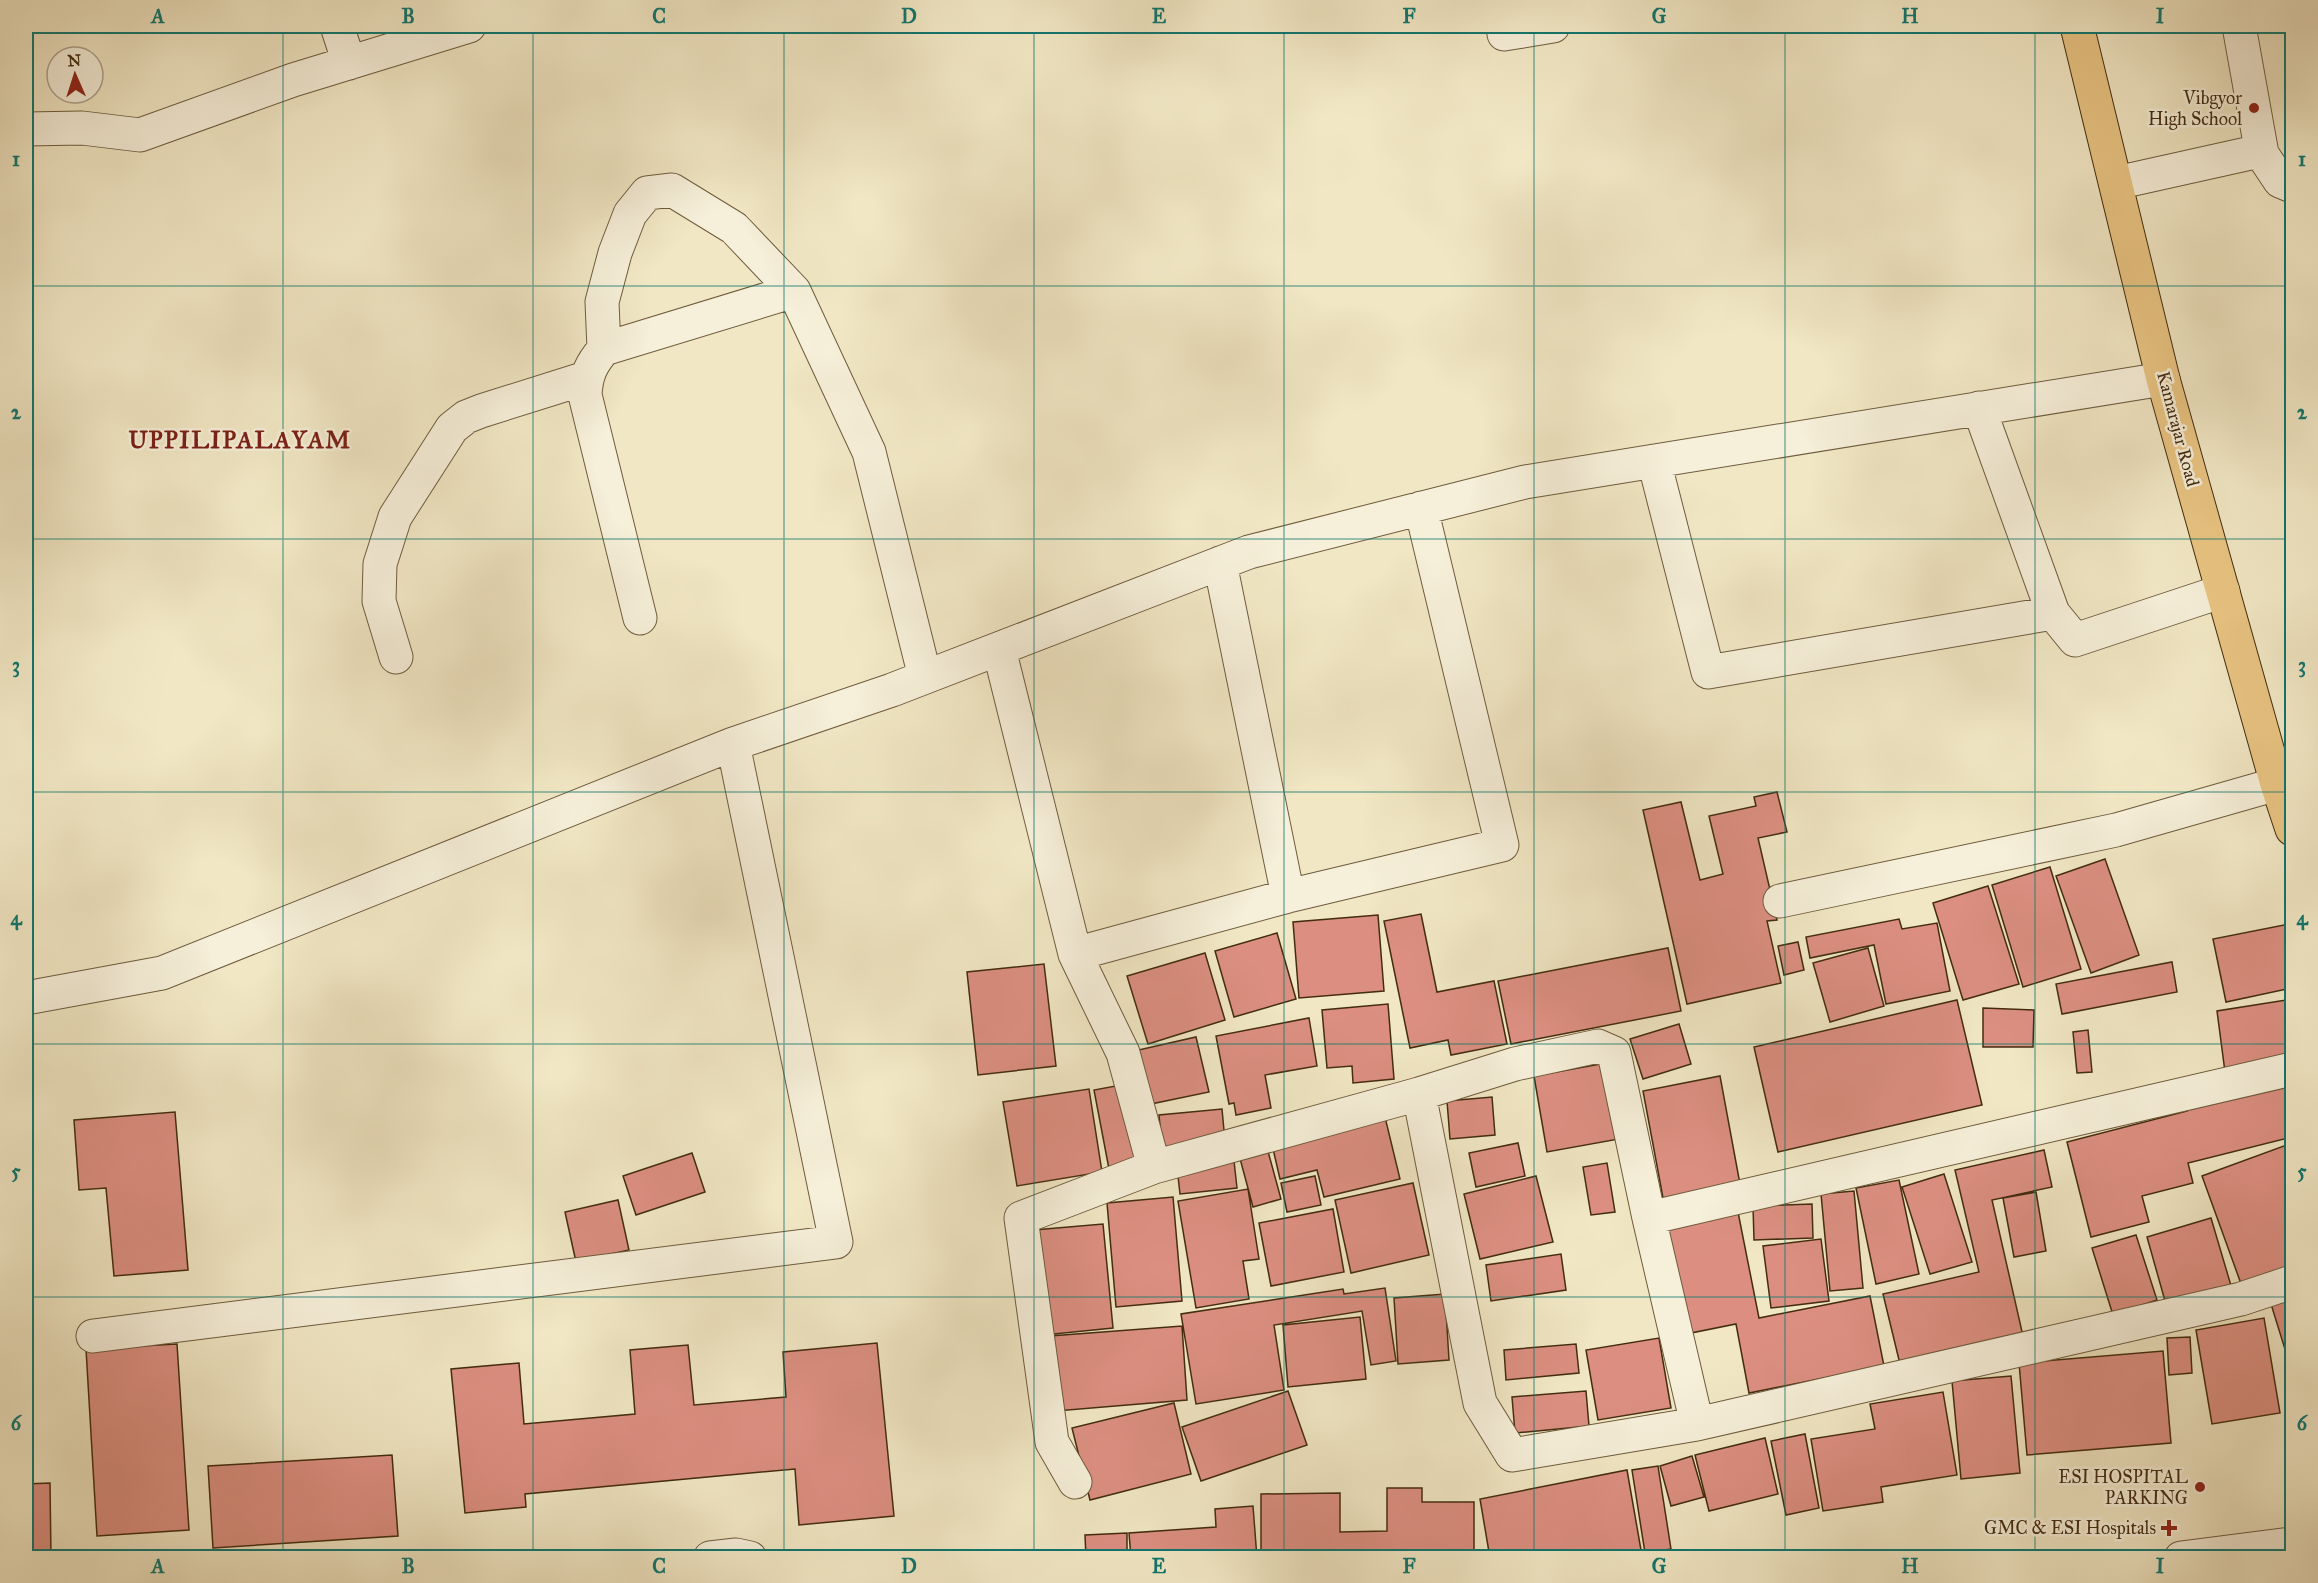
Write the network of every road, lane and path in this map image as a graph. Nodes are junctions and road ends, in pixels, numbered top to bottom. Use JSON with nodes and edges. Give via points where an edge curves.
{"nodes":[{"id":1,"x":338,"y":26,"type":"edge"},
{"id":2,"x":469,"y":26,"type":"edge"},
{"id":3,"x":1553,"y":26,"type":"edge"},
{"id":4,"x":2077,"y":26,"type":"edge"},
{"id":5,"x":2239,"y":26,"type":"edge"},
{"id":6,"x":1504,"y":34,"type":"dead end"},
{"id":7,"x":350,"y":63,"type":"junction"},
{"id":8,"x":26,"y":129,"type":"edge"},
{"id":9,"x":2262,"y":154,"type":"junction"},
{"id":10,"x":2116,"y":183,"type":"junction"},
{"id":11,"x":2292,"y":186,"type":"edge"},
{"id":12,"x":794,"y":291,"type":"junction"},
{"id":13,"x":604,"y":349,"type":"junction"},
{"id":14,"x":586,"y":378,"type":"junction"},
{"id":15,"x":2163,"y":379,"type":"junction"},
{"id":16,"x":1979,"y":408,"type":"junction"},
{"id":17,"x":1654,"y":461,"type":"junction"},
{"id":18,"x":1422,"y":508,"type":"junction"},
{"id":19,"x":1220,"y":563,"type":"junction"},
{"id":20,"x":2223,"y":591,"type":"junction"},
{"id":21,"x":2053,"y":613,"type":"junction"},
{"id":22,"x":640,"y":618,"type":"dead end"},
{"id":23,"x":999,"y":649,"type":"junction"},
{"id":24,"x":396,"y":657,"type":"dead end"},
{"id":25,"x":926,"y":677,"type":"junction"},
{"id":26,"x":733,"y":744,"type":"junction"},
{"id":27,"x":2277,"y":784,"type":"junction"},
{"id":28,"x":2292,"y":829,"type":"edge"},
{"id":29,"x":1288,"y":896,"type":"junction"},
{"id":30,"x":1780,"y":901,"type":"dead end"},
{"id":31,"x":1076,"y":954,"type":"junction"},
{"id":32,"x":26,"y":998,"type":"edge"},
{"id":33,"x":2292,"y":1070,"type":"edge"},
{"id":34,"x":1419,"y":1094,"type":"junction"},
{"id":35,"x":1154,"y":1167,"type":"junction"},
{"id":36,"x":1649,"y":1218,"type":"junction"},
{"id":37,"x":2292,"y":1282,"type":"edge"},
{"id":38,"x":93,"y":1336,"type":"dead end"},
{"id":39,"x":1697,"y":1424,"type":"junction"},
{"id":40,"x":1075,"y":1482,"type":"dead end"},
{"id":41,"x":2292,"y":1544,"type":"edge"},
{"id":42,"x":710,"y":1557,"type":"edge"},
{"id":43,"x":750,"y":1557,"type":"edge"},
{"id":44,"x":2181,"y":1557,"type":"edge"}],
"edges":[{"from":1,"to":7,"type":"street"},
{"from":2,"to":7,"type":"street"},
{"from":3,"to":6,"type":"street"},
{"from":4,"to":10,"type":"main road","name":"Kamarajar Road"},
{"from":5,"to":9,"type":"street"},
{"from":7,"to":8,"type":"street","via":[[140,135],[82,128]]},
{"from":9,"to":10,"type":"street","via":[[2251,153]]},
{"from":9,"to":11,"type":"street","via":[[2280,181]]},
{"from":10,"to":15,"type":"main road","name":"Kamarajar Road"},
{"from":12,"to":13,"type":"street"},
{"from":12,"to":13,"type":"street","via":[[734,228],[672,189],[647,194],[630,214],[615,253],[602,302]]},
{"from":12,"to":25,"type":"street","via":[[869,452]]},
{"from":13,"to":14,"type":"street","via":[[591,364]]},
{"from":14,"to":22,"type":"street","via":[[585,395]]},
{"from":14,"to":24,"type":"street","via":[[481,411],[452,428],[395,517],[380,564],[379,601]]},
{"from":15,"to":16,"type":"street"},
{"from":15,"to":20,"type":"main road","name":"Kamarajar Road"},
{"from":16,"to":17,"type":"street"},
{"from":16,"to":21,"type":"street"},
{"from":17,"to":18,"type":"street","via":[[1525,482]]},
{"from":17,"to":21,"type":"street","via":[[1707,672]]},
{"from":18,"to":19,"type":"street"},
{"from":18,"to":29,"type":"street","via":[[1502,845]]},
{"from":19,"to":23,"type":"street"},
{"from":19,"to":29,"type":"street"},
{"from":20,"to":21,"type":"street","via":[[2075,640]]},
{"from":20,"to":27,"type":"main road","name":"Kamarajar Road"},
{"from":23,"to":25,"type":"street"},
{"from":23,"to":31,"type":"street"},
{"from":25,"to":26,"type":"street"},
{"from":26,"to":32,"type":"street","via":[[162,973]]},
{"from":26,"to":38,"type":"street","via":[[836,1242]]},
{"from":27,"to":28,"type":"main road","name":"Kamarajar Road"},
{"from":27,"to":30,"type":"street","via":[[2116,830]]},
{"from":29,"to":31,"type":"street"},
{"from":31,"to":35,"type":"street","via":[[1123,1053]]},
{"from":33,"to":36,"type":"street"},
{"from":34,"to":35,"type":"street"},
{"from":34,"to":36,"type":"street","via":[[1515,1064],[1580,1049],[1598,1046],[1614,1053]]},
{"from":34,"to":39,"type":"street","via":[[1480,1403],[1512,1455]]},
{"from":35,"to":40,"type":"street","via":[[1021,1218],[1052,1442]]},
{"from":36,"to":39,"type":"street"},
{"from":37,"to":39,"type":"street","via":[[2241,1299]]},
{"from":41,"to":44,"type":"street"},
{"from":42,"to":43,"type":"street"}]}
